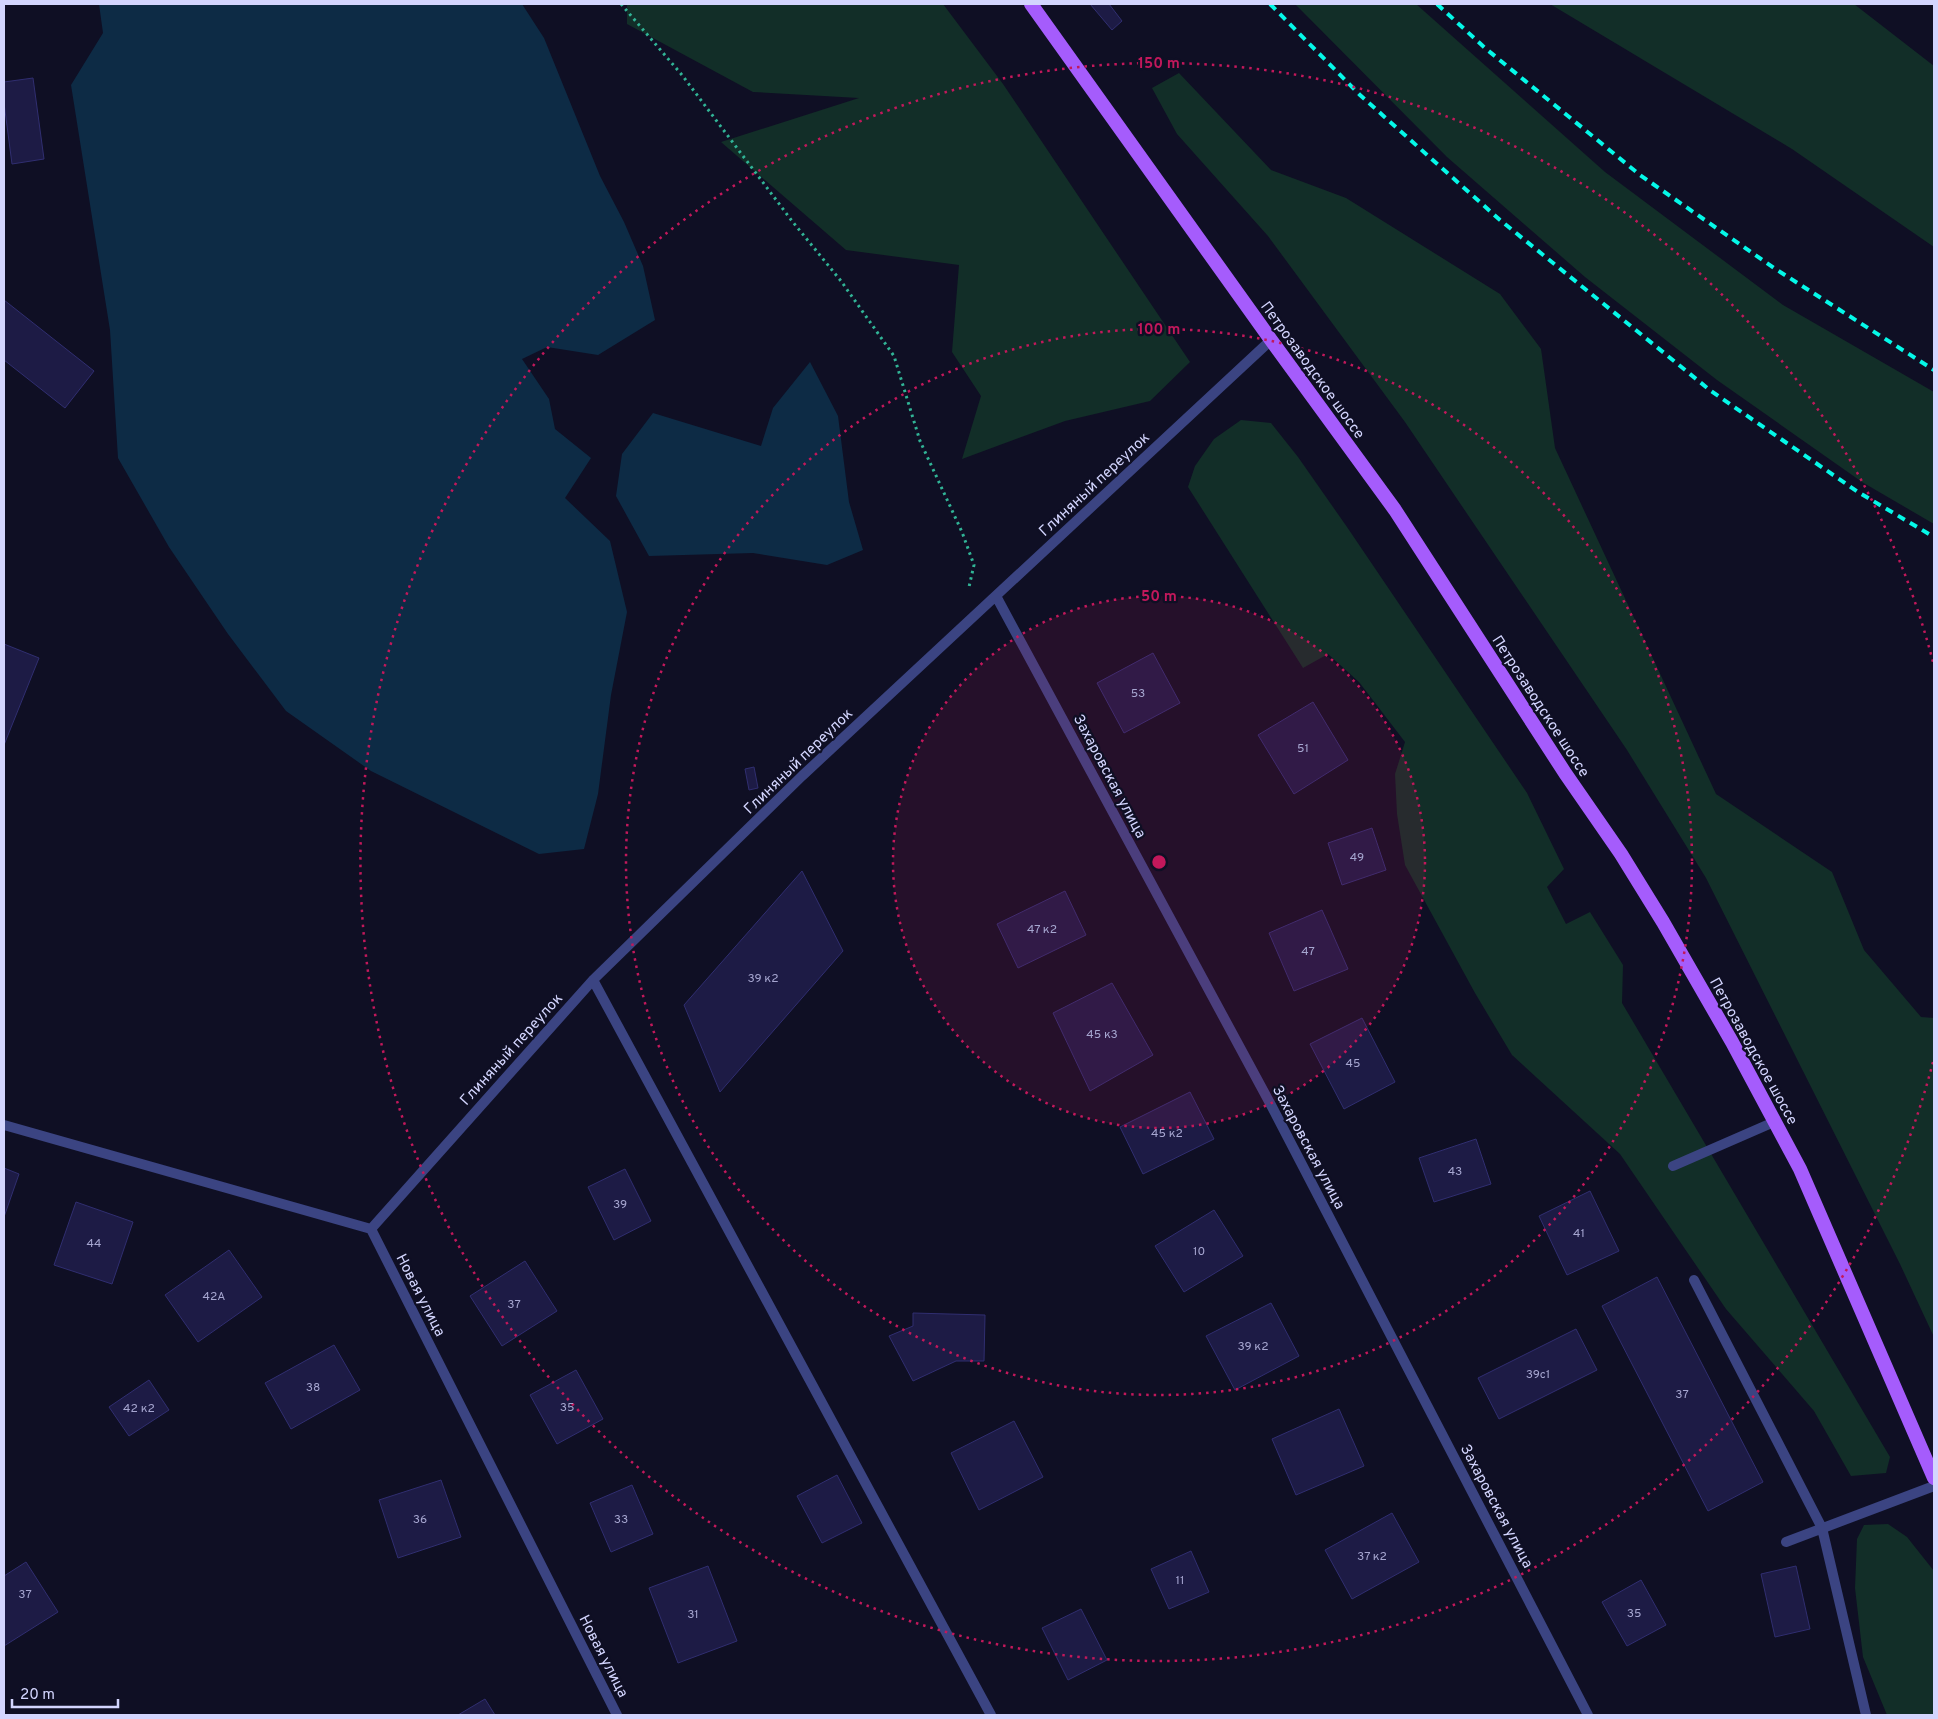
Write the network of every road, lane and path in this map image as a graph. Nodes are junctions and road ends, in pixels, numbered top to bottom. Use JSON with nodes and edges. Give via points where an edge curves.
{"nodes":[{"id":1,"x":621,"y":4,"type":"edge"},
{"id":2,"x":1031,"y":4,"type":"edge"},
{"id":3,"x":1271,"y":340,"type":"junction"},
{"id":4,"x":996,"y":596,"type":"junction"},
{"id":5,"x":973,"y":617,"type":"junction"},
{"id":6,"x":593,"y":980,"type":"junction"},
{"id":7,"x":1774,"y":1122,"type":"junction"},
{"id":8,"x":4,"y":1125,"type":"edge"},
{"id":9,"x":1673,"y":1166,"type":"dead end"},
{"id":10,"x":371,"y":1229,"type":"junction"},
{"id":11,"x":1694,"y":1280,"type":"dead end"},
{"id":12,"x":1934,"y":1478,"type":"edge"},
{"id":13,"x":1934,"y":1486,"type":"edge"},
{"id":14,"x":1822,"y":1528,"type":"junction"},
{"id":15,"x":1786,"y":1542,"type":"dead end"},
{"id":16,"x":617,"y":1715,"type":"edge"},
{"id":17,"x":991,"y":1715,"type":"edge"},
{"id":18,"x":1588,"y":1715,"type":"edge"},
{"id":19,"x":1866,"y":1715,"type":"edge"}],
"edges":[{"from":1,"to":5,"type":"path","via":[[682,75],[841,281],[894,356],[920,441],[974,565],[966,600]]},
{"from":2,"to":3,"type":"main road","name":"Петрозаводское шоссе"},
{"from":3,"to":4,"type":"street","name":"Глиняный переулок"},
{"from":3,"to":7,"type":"main road","name":"Петрозаводское шоссе","via":[[1395,510],[1621,854],[1673,940]]},
{"from":4,"to":5,"type":"street","name":"Глиняный переулок"},
{"from":4,"to":18,"type":"street","name":"Захаровская улица","via":[[1271,1105]]},
{"from":5,"to":6,"type":"street","name":"Глиняный переулок","via":[[802,776]]},
{"from":6,"to":10,"type":"street","name":"Глиняный переулок"},
{"from":6,"to":17,"type":"street"},
{"from":7,"to":9,"type":"street"},
{"from":7,"to":12,"type":"main road","name":"Петрозаводское шоссе","via":[[1804,1178]]},
{"from":8,"to":10,"type":"street"},
{"from":10,"to":16,"type":"street","name":"Новая улица"},
{"from":11,"to":14,"type":"street"},
{"from":13,"to":14,"type":"street"},
{"from":14,"to":15,"type":"street"},
{"from":14,"to":19,"type":"street"}]}
